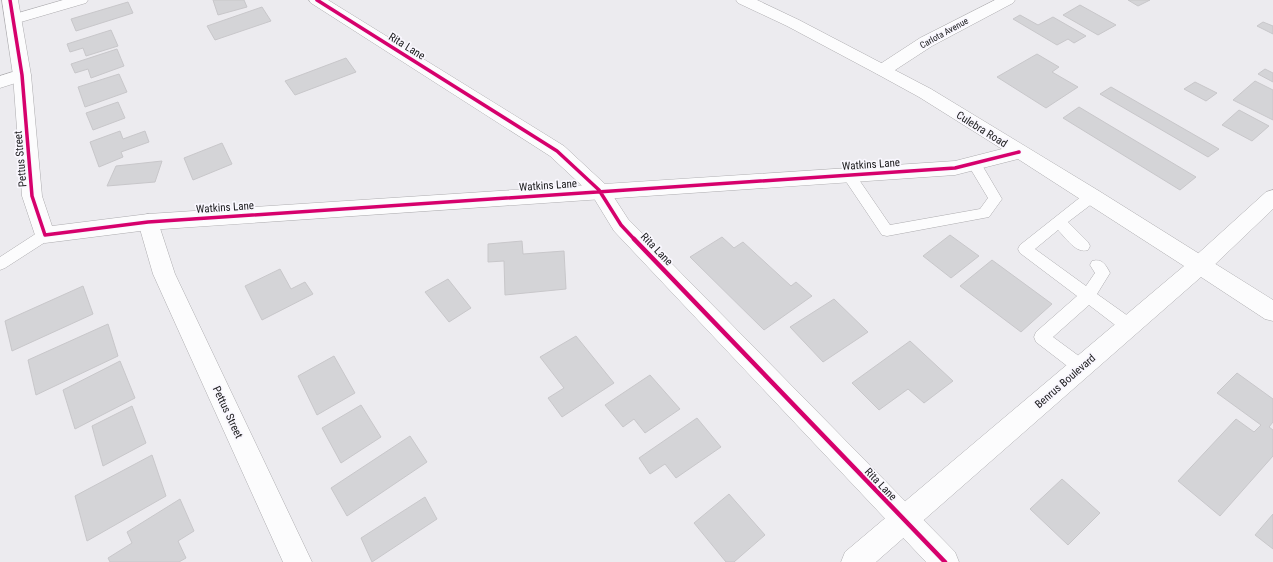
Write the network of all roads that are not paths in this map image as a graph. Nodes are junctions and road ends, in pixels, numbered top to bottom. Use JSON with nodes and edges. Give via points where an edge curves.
{"nodes":[{"id":1,"x":10,"y":0,"type":"edge"},
{"id":2,"x":80,"y":0,"type":"edge"},
{"id":3,"x":317,"y":0,"type":"edge"},
{"id":4,"x":744,"y":0,"type":"edge"},
{"id":5,"x":1007,"y":0,"type":"edge"},
{"id":6,"x":14,"y":19,"type":"junction"},
{"id":7,"x":883,"y":70,"type":"junction"},
{"id":8,"x":22,"y":75,"type":"junction"},
{"id":9,"x":0,"y":82,"type":"edge"},
{"id":10,"x":1019,"y":152,"type":"junction"},
{"id":11,"x":974,"y":163,"type":"junction"},
{"id":12,"x":848,"y":174,"type":"junction"},
{"id":13,"x":599,"y":190,"type":"junction"},
{"id":14,"x":1092,"y":196,"type":"junction"},
{"id":15,"x":1273,"y":198,"type":"edge"},
{"id":16,"x":148,"y":222,"type":"junction"},
{"id":17,"x":1059,"y":222,"type":"junction"},
{"id":18,"x":45,"y":235,"type":"junction"},
{"id":19,"x":1084,"y":246,"type":"dead end"},
{"id":20,"x":0,"y":264,"type":"edge"},
{"id":21,"x":1097,"y":265,"type":"dead end"},
{"id":22,"x":1200,"y":265,"type":"junction"},
{"id":23,"x":1088,"y":296,"type":"junction"},
{"id":24,"x":1273,"y":312,"type":"edge"},
{"id":25,"x":1129,"y":326,"type":"junction"},
{"id":26,"x":1081,"y":367,"type":"junction"},
{"id":27,"x":903,"y":519,"type":"junction"},
{"id":28,"x":298,"y":562,"type":"edge"},
{"id":29,"x":855,"y":562,"type":"edge"},
{"id":30,"x":945,"y":562,"type":"edge"}],
"edges":[{"from":1,"to":6,"type":"street","name":"Pettus Street"},
{"from":2,"to":6,"type":"street"},
{"from":3,"to":13,"type":"street","name":"Rita Lane","via":[[557,151]]},
{"from":4,"to":7,"type":"street","name":"Culebra Road"},
{"from":5,"to":7,"type":"street","name":"Carlota Avenue","via":[[926,42]]},
{"from":6,"to":8,"type":"street","name":"Pettus Street"},
{"from":7,"to":10,"type":"street","name":"Culebra Road"},
{"from":8,"to":9,"type":"street"},
{"from":8,"to":18,"type":"street","name":"Pettus Street","via":[[32,196]]},
{"from":10,"to":11,"type":"street","name":"Watkins Lane"},
{"from":10,"to":14,"type":"street","name":"Culebra Road"},
{"from":11,"to":12,"type":"street","name":"Watkins Lane","via":[[955,168]]},
{"from":11,"to":12,"type":"lane","via":[[995,199],[984,213],[887,231]]},
{"from":12,"to":13,"type":"street","name":"Watkins Lane"},
{"from":13,"to":16,"type":"street","name":"Watkins Lane"},
{"from":13,"to":27,"type":"street","name":"Rita Lane","via":[[622,225]]},
{"from":14,"to":17,"type":"lane"},
{"from":14,"to":22,"type":"street","name":"Culebra Road"},
{"from":15,"to":22,"type":"street","name":"Benrus Boulevard"},
{"from":16,"to":18,"type":"street"},
{"from":16,"to":28,"type":"street","name":"Pettus Street","via":[[164,274]]},
{"from":17,"to":19,"type":"lane"},
{"from":17,"to":23,"type":"lane","via":[[1024,250]]},
{"from":18,"to":20,"type":"lane"},
{"from":21,"to":23,"type":"lane","via":[[1103,273]]},
{"from":22,"to":24,"type":"street","name":"Culebra Road"},
{"from":22,"to":25,"type":"street","name":"Benrus Boulevard"},
{"from":23,"to":25,"type":"lane"},
{"from":23,"to":26,"type":"lane","via":[[1042,337]]},
{"from":25,"to":26,"type":"street","name":"Benrus Boulevard"},
{"from":26,"to":27,"type":"street","name":"Benrus Boulevard"},
{"from":27,"to":29,"type":"street","name":"Benrus Boulevard"},
{"from":27,"to":30,"type":"street","name":"Rita Lane"}]}
